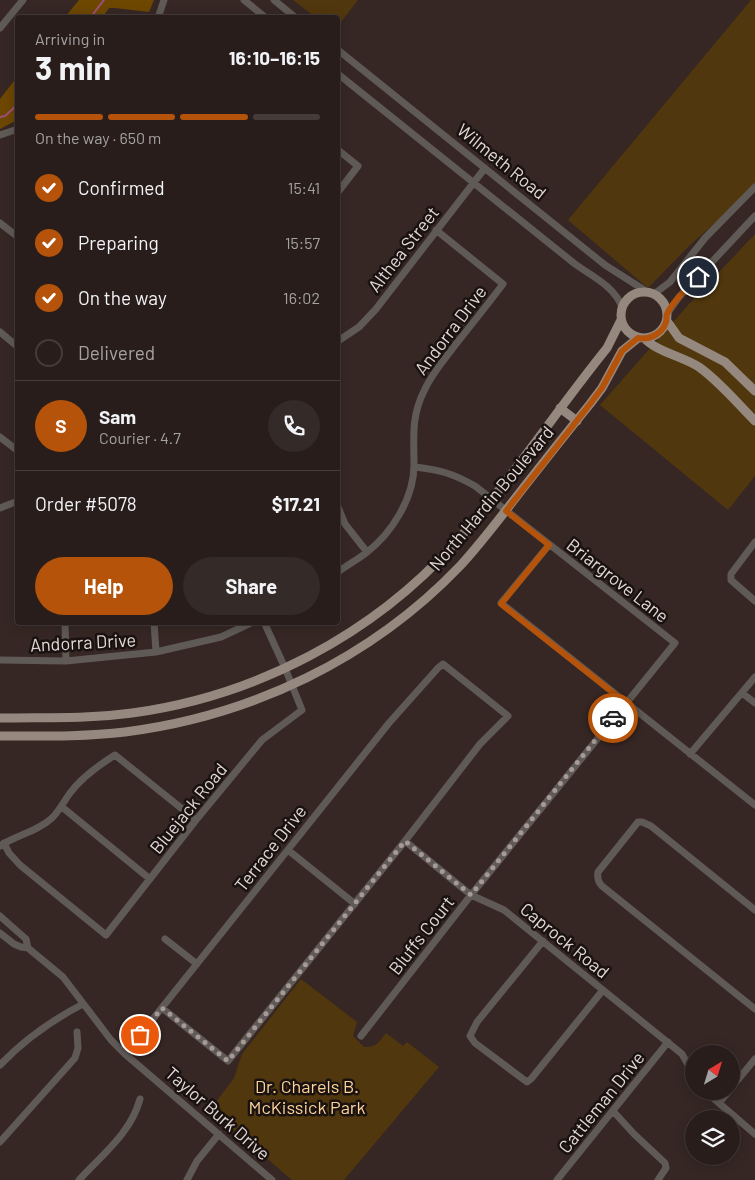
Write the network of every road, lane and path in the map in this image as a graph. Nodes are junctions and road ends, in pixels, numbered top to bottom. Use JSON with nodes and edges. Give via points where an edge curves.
{"nodes":[{"id":1,"x":164,"y":0,"type":"edge"},
{"id":2,"x":244,"y":0,"type":"edge"},
{"id":3,"x":274,"y":0,"type":"edge"},
{"id":4,"x":20,"y":1,"type":"edge"},
{"id":5,"x":159,"y":15,"type":"edge"},
{"id":6,"x":262,"y":15,"type":"edge"},
{"id":7,"x":292,"y":15,"type":"edge"},
{"id":8,"x":0,"y":28,"type":"edge"},
{"id":9,"x":340,"y":52,"type":"edge"},
{"id":10,"x":340,"y":76,"type":"edge"},
{"id":11,"x":15,"y":130,"type":"edge"},
{"id":12,"x":0,"y":135,"type":"edge"},
{"id":13,"x":340,"y":152,"type":"edge"},
{"id":14,"x":485,"y":168,"type":"junction"},
{"id":15,"x":473,"y":183,"type":"junction"},
{"id":16,"x":755,"y":187,"type":"edge"},
{"id":17,"x":340,"y":189,"type":"edge"},
{"id":18,"x":755,"y":216,"type":"edge"},
{"id":19,"x":0,"y":223,"type":"edge"},
{"id":20,"x":436,"y":230,"type":"junction"},
{"id":21,"x":15,"y":235,"type":"edge"},
{"id":22,"x":652,"y":293,"type":"junction"},
{"id":23,"x":622,"y":308,"type":"junction"},
{"id":24,"x":667,"y":317,"type":"junction"},
{"id":25,"x":621,"y":320,"type":"junction"},
{"id":26,"x":0,"y":332,"type":"edge"},
{"id":27,"x":641,"y":338,"type":"junction"},
{"id":28,"x":340,"y":340,"type":"edge"},
{"id":29,"x":15,"y":344,"type":"edge"},
{"id":30,"x":755,"y":391,"type":"edge"},
{"id":31,"x":560,"y":408,"type":"junction"},
{"id":32,"x":577,"y":421,"type":"junction"},
{"id":33,"x":755,"y":421,"type":"edge"},
{"id":34,"x":0,"y":437,"type":"edge"},
{"id":35,"x":15,"y":450,"type":"edge"},
{"id":36,"x":414,"y":467,"type":"junction"},
{"id":37,"x":491,"y":499,"type":"junction"},
{"id":38,"x":15,"y":502,"type":"edge"},
{"id":39,"x":0,"y":508,"type":"edge"},
{"id":40,"x":506,"y":511,"type":"junction"},
{"id":41,"x":340,"y":512,"type":"edge"},
{"id":42,"x":755,"y":542,"type":"edge"},
{"id":43,"x":549,"y":545,"type":"junction"},
{"id":44,"x":367,"y":552,"type":"junction"},
{"id":45,"x":340,"y":571,"type":"edge"},
{"id":46,"x":755,"y":602,"type":"edge"},
{"id":47,"x":65,"y":625,"type":"edge"},
{"id":48,"x":154,"y":625,"type":"edge"},
{"id":49,"x":247,"y":625,"type":"edge"},
{"id":50,"x":265,"y":625,"type":"edge"},
{"id":51,"x":675,"y":643,"type":"joint"},
{"id":52,"x":156,"y":652,"type":"junction"},
{"id":53,"x":0,"y":660,"type":"edge"},
{"id":54,"x":66,"y":661,"type":"junction"},
{"id":55,"x":285,"y":668,"type":"junction"},
{"id":56,"x":755,"y":676,"type":"edge"},
{"id":57,"x":292,"y":685,"type":"junction"},
{"id":58,"x":742,"y":693,"type":"junction"},
{"id":59,"x":626,"y":703,"type":"junction"},
{"id":60,"x":755,"y":703,"type":"edge"},
{"id":61,"x":0,"y":718,"type":"edge"},
{"id":62,"x":0,"y":736,"type":"edge"},
{"id":63,"x":690,"y":754,"type":"junction"},
{"id":64,"x":755,"y":806,"type":"edge"},
{"id":65,"x":62,"y":807,"type":"junction"},
{"id":66,"x":196,"y":820,"type":"junction"},
{"id":67,"x":405,"y":841,"type":"junction"},
{"id":68,"x":2,"y":844,"type":"edge"},
{"id":69,"x":288,"y":850,"type":"junction"},
{"id":70,"x":150,"y":879,"type":"junction"},
{"id":71,"x":471,"y":895,"type":"junction"},
{"id":72,"x":355,"y":904,"type":"junction"},
{"id":73,"x":755,"y":910,"type":"edge"},
{"id":74,"x":0,"y":916,"type":"edge"},
{"id":75,"x":0,"y":933,"type":"edge"},
{"id":76,"x":165,"y":939,"type":"dead end"},
{"id":77,"x":544,"y":941,"type":"junction"},
{"id":78,"x":28,"y":948,"type":"junction"},
{"id":79,"x":197,"y":964,"type":"junction"},
{"id":80,"x":603,"y":990,"type":"junction"},
{"id":81,"x":83,"y":1004,"type":"junction"},
{"id":82,"x":162,"y":1008,"type":"junction"},
{"id":83,"x":755,"y":1009,"type":"edge"},
{"id":84,"x":77,"y":1032,"type":"dead end"},
{"id":85,"x":361,"y":1036,"type":"dead end"},
{"id":86,"x":668,"y":1042,"type":"junction"},
{"id":87,"x":125,"y":1054,"type":"junction"},
{"id":88,"x":755,"y":1059,"type":"edge"},
{"id":89,"x":685,"y":1060,"type":"edge"},
{"id":90,"x":0,"y":1065,"type":"edge"},
{"id":91,"x":740,"y":1077,"type":"edge"},
{"id":92,"x":140,"y":1099,"type":"dead end"},
{"id":93,"x":716,"y":1100,"type":"edge"},
{"id":94,"x":722,"y":1100,"type":"edge"},
{"id":95,"x":719,"y":1103,"type":"junction"},
{"id":96,"x":613,"y":1111,"type":"junction"},
{"id":97,"x":219,"y":1134,"type":"junction"},
{"id":98,"x":755,"y":1134,"type":"edge"},
{"id":99,"x":0,"y":1142,"type":"edge"},
{"id":100,"x":79,"y":1180,"type":"edge"},
{"id":101,"x":187,"y":1180,"type":"edge"},
{"id":102,"x":272,"y":1180,"type":"edge"},
{"id":103,"x":557,"y":1180,"type":"edge"},
{"id":104,"x":658,"y":1180,"type":"edge"}],
"edges":[{"from":1,"to":5,"type":"street"},
{"from":2,"to":6,"type":"street"},
{"from":3,"to":7,"type":"street"},
{"from":4,"to":8,"type":"street"},
{"from":9,"to":14,"type":"street","name":"Wilmeth Road"},
{"from":10,"to":15,"type":"street","name":"Wilmeth Road"},
{"from":11,"to":12,"type":"street"},
{"from":13,"to":17,"type":"street","via":[[358,166]]},
{"from":14,"to":15,"type":"street","name":"Althea Street"},
{"from":14,"to":22,"type":"street","name":"Wilmeth Road","via":[[605,265]]},
{"from":15,"to":20,"type":"street","name":"Althea Street"},
{"from":15,"to":23,"type":"street","name":"Wilmeth Road","via":[[575,264],[612,289]]},
{"from":16,"to":22,"type":"street","via":[[705,238],[670,282]]},
{"from":18,"to":24,"type":"street","via":[[679,297]]},
{"from":19,"to":21,"type":"street"},
{"from":20,"to":28,"type":"street","name":"Althea Street","via":[[376,308],[359,327]]},
{"from":20,"to":36,"type":"street","name":"Andorra Drive","via":[[504,284],[435,371],[424,391],[413,426]]},
{"from":22,"to":23,"type":"main road","via":[[632,295]]},
{"from":22,"to":24,"type":"main road","via":[[663,302]]},
{"from":23,"to":25,"type":"main road"},
{"from":24,"to":27,"type":"main road","via":[[659,333],[651,338]]},
{"from":24,"to":30,"type":"main road","via":[[679,338],[725,362]]},
{"from":25,"to":27,"type":"main road","via":[[628,332]]},
{"from":25,"to":31,"type":"main road","name":"North Hardin Boulevard","via":[[607,348]]},
{"from":26,"to":29,"type":"street"},
{"from":27,"to":32,"type":"main road","name":"North Hardin Boulevard","via":[[622,351],[602,388]]},
{"from":27,"to":33,"type":"main road","via":[[701,369]]},
{"from":31,"to":32,"type":"main road"},
{"from":31,"to":37,"type":"main road","name":"North Hardin Boulevard"},
{"from":32,"to":40,"type":"main road","name":"North Hardin Boulevard"},
{"from":34,"to":35,"type":"street"},
{"from":36,"to":37,"type":"street","name":"Briargrove Lane","via":[[440,470],[459,477]]},
{"from":36,"to":44,"type":"street","name":"Andorra Drive","via":[[410,492],[401,513]]},
{"from":37,"to":40,"type":"street","name":"Briargrove Lane"},
{"from":37,"to":55,"type":"main road","name":"North Hardin Boulevard","via":[[444,555],[394,601],[344,636]]},
{"from":38,"to":39,"type":"street"},
{"from":40,"to":43,"type":"street","name":"Briargrove Lane"},
{"from":40,"to":57,"type":"main road","name":"North Hardin Boulevard","via":[[458,567],[408,614],[356,651]]},
{"from":41,"to":44,"type":"street","via":[[345,524]]},
{"from":42,"to":46,"type":"street","via":[[731,574],[731,580]]},
{"from":43,"to":51,"type":"street","name":"Briargrove Lane"},
{"from":43,"to":59,"type":"street","via":[[501,604]]},
{"from":44,"to":45,"type":"street","name":"Andorra Drive"},
{"from":47,"to":54,"type":"street"},
{"from":48,"to":52,"type":"street"},
{"from":49,"to":52,"type":"street","name":"Andorra Drive","via":[[221,637]]},
{"from":50,"to":55,"type":"street"},
{"from":51,"to":59,"type":"street","name":"Bluffs Court"},
{"from":52,"to":54,"type":"street","name":"Andorra Drive"},
{"from":53,"to":54,"type":"street","name":"Andorra Drive"},
{"from":55,"to":57,"type":"street"},
{"from":55,"to":61,"type":"main road","name":"North Hardin Boulevard","via":[[212,696],[150,710],[85,717]]},
{"from":56,"to":58,"type":"street"},
{"from":57,"to":62,"type":"main road","name":"North Hardin Boulevard","via":[[226,711],[171,725],[100,734]]},
{"from":57,"to":66,"type":"street","name":"Bluejack Road","via":[[302,710],[262,740]]},
{"from":58,"to":60,"type":"street"},
{"from":58,"to":63,"type":"street"},
{"from":59,"to":63,"type":"street"},
{"from":59,"to":71,"type":"street","name":"Bluffs Court"},
{"from":63,"to":64,"type":"street"},
{"from":65,"to":66,"type":"street","via":[[86,777],[115,755]]},
{"from":65,"to":68,"type":"street","via":[[36,828]]},
{"from":65,"to":70,"type":"street"},
{"from":66,"to":70,"type":"street","name":"Bluejack Road"},
{"from":67,"to":69,"type":"street","name":"Terrace Drive","via":[[480,744],[508,716],[443,664],[389,723]]},
{"from":67,"to":71,"type":"street","name":"Caprock Road"},
{"from":67,"to":72,"type":"street"},
{"from":68,"to":70,"type":"street","name":"Bluejack Road","via":[[20,865],[106,935]]},
{"from":69,"to":72,"type":"street"},
{"from":69,"to":79,"type":"street","name":"Terrace Drive"},
{"from":71,"to":77,"type":"street","name":"Caprock Road","via":[[504,910]]},
{"from":71,"to":85,"type":"street","name":"Bluffs Court"},
{"from":72,"to":82,"type":"street","via":[[228,1061]]},
{"from":73,"to":83,"type":"street","via":[[642,822],[638,822],[598,872],[598,882]]},
{"from":74,"to":78,"type":"street","via":[[26,939]]},
{"from":75,"to":78,"type":"street","via":[[21,948]]},
{"from":76,"to":79,"type":"street"},
{"from":77,"to":80,"type":"street","name":"Caprock Road"},
{"from":77,"to":80,"type":"street","via":[[476,1022],[471,1032],[475,1043],[527,1082]]},
{"from":78,"to":81,"type":"street","name":"Taylor Burk Drive","via":[[63,977]]},
{"from":79,"to":82,"type":"street","name":"Terrace Drive"},
{"from":80,"to":86,"type":"street","name":"Caprock Road"},
{"from":81,"to":87,"type":"street","name":"Taylor Burk Drive"},
{"from":81,"to":90,"type":"street","via":[[41,1029]]},
{"from":82,"to":87,"type":"street","name":"Terrace Drive"},
{"from":84,"to":99,"type":"street","via":[[75,1058]]},
{"from":86,"to":89,"type":"street","name":"Caprock Road"},
{"from":86,"to":96,"type":"street","name":"Cattleman Drive"},
{"from":87,"to":97,"type":"street","name":"Taylor Burk Drive"},
{"from":88,"to":91,"type":"street"},
{"from":92,"to":100,"type":"street","via":[[126,1130]]},
{"from":93,"to":95,"type":"street"},
{"from":94,"to":95,"type":"street"},
{"from":95,"to":98,"type":"street"},
{"from":96,"to":103,"type":"street","name":"Cattleman Drive"},
{"from":96,"to":104,"type":"street","via":[[665,1163],[666,1168]]},
{"from":97,"to":101,"type":"street","via":[[197,1161]]},
{"from":97,"to":102,"type":"street","name":"Taylor Burk Drive"}]}
